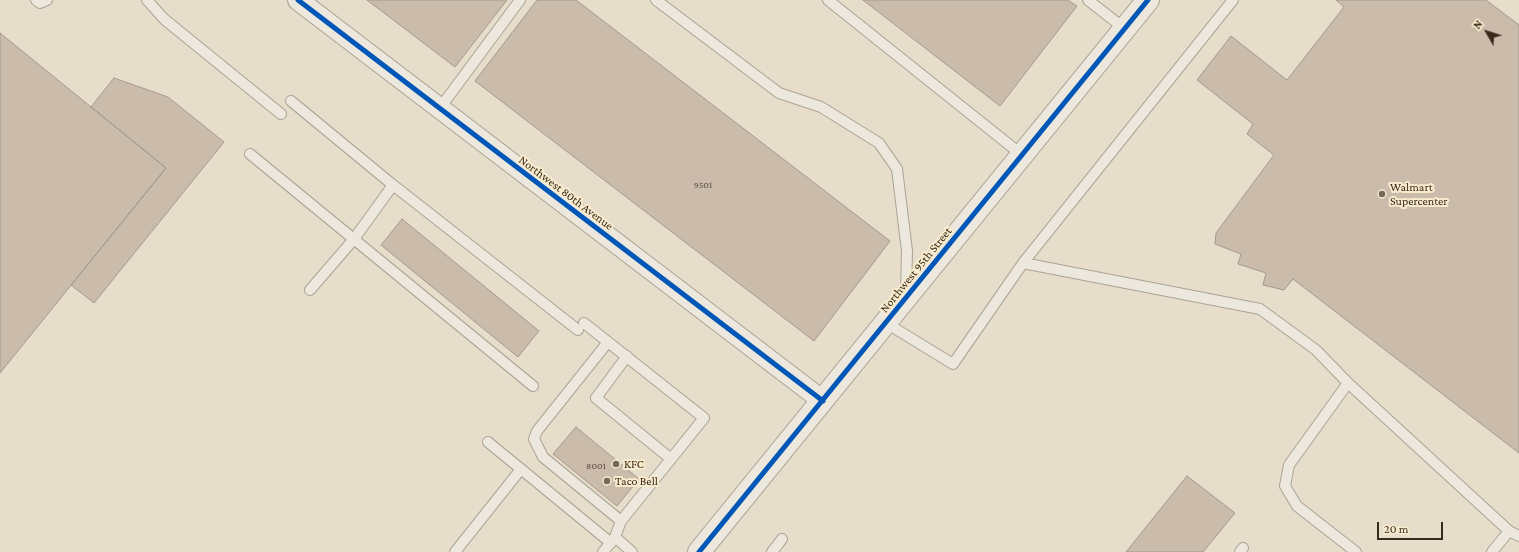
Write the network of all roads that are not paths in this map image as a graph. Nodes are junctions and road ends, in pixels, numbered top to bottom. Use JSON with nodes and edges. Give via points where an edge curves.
{"nodes":[{"id":1,"x":36,"y":0,"type":"edge"},
{"id":2,"x":47,"y":0,"type":"edge"},
{"id":3,"x":147,"y":0,"type":"edge"},
{"id":4,"x":298,"y":0,"type":"edge"},
{"id":5,"x":520,"y":0,"type":"edge"},
{"id":6,"x":656,"y":0,"type":"edge"},
{"id":7,"x":828,"y":0,"type":"edge"},
{"id":8,"x":1088,"y":0,"type":"edge"},
{"id":9,"x":1148,"y":0,"type":"edge"},
{"id":10,"x":1232,"y":0,"type":"edge"},
{"id":11,"x":1124,"y":29,"type":"junction"},
{"id":12,"x":291,"y":101,"type":"dead end"},
{"id":13,"x":440,"y":108,"type":"junction"},
{"id":14,"x":282,"y":114,"type":"dead end"},
{"id":15,"x":250,"y":154,"type":"dead end"},
{"id":16,"x":1022,"y":155,"type":"junction"},
{"id":17,"x":393,"y":185,"type":"junction"},
{"id":18,"x":354,"y":239,"type":"junction"},
{"id":19,"x":1023,"y":263,"type":"junction"},
{"id":20,"x":310,"y":290,"type":"dead end"},
{"id":21,"x":906,"y":298,"type":"junction"},
{"id":22,"x":886,"y":323,"type":"junction"},
{"id":23,"x":608,"y":342,"type":"junction"},
{"id":24,"x":627,"y":356,"type":"junction"},
{"id":25,"x":1348,"y":382,"type":"junction"},
{"id":26,"x":533,"y":386,"type":"dead end"},
{"id":27,"x":823,"y":401,"type":"junction"},
{"id":28,"x":488,"y":442,"type":"dead end"},
{"id":29,"x":671,"y":459,"type":"junction"},
{"id":30,"x":521,"y":469,"type":"junction"},
{"id":31,"x":621,"y":521,"type":"junction"},
{"id":32,"x":1509,"y":531,"type":"junction"},
{"id":33,"x":1519,"y":536,"type":"edge"},
{"id":34,"x":782,"y":538,"type":"dead end"},
{"id":35,"x":613,"y":540,"type":"junction"},
{"id":36,"x":455,"y":552,"type":"edge"},
{"id":37,"x":603,"y":552,"type":"edge"},
{"id":38,"x":632,"y":552,"type":"edge"},
{"id":39,"x":698,"y":552,"type":"edge"},
{"id":40,"x":772,"y":552,"type":"edge"},
{"id":41,"x":1356,"y":552,"type":"edge"},
{"id":42,"x":1492,"y":552,"type":"edge"}],
"edges":[{"from":1,"to":2,"type":"lane","via":[[40,3]]},
{"from":3,"to":14,"type":"lane","via":[[164,19]]},
{"from":4,"to":13,"type":"street","name":"Northwest 80th Avenue"},
{"from":5,"to":13,"type":"lane"},
{"from":6,"to":21,"type":"lane","via":[[779,93],[821,107],[879,143],[897,169],[907,251]]},
{"from":7,"to":16,"type":"lane"},
{"from":8,"to":11,"type":"lane"},
{"from":9,"to":11,"type":"street","name":"Northwest 95th Street"},
{"from":10,"to":19,"type":"lane"},
{"from":11,"to":16,"type":"street","name":"Northwest 95th Street"},
{"from":12,"to":17,"type":"lane"},
{"from":13,"to":27,"type":"street","name":"Northwest 80th Avenue"},
{"from":15,"to":18,"type":"lane"},
{"from":16,"to":21,"type":"street","name":"Northwest 95th Street"},
{"from":17,"to":18,"type":"lane"},
{"from":17,"to":23,"type":"lane","via":[[581,326]]},
{"from":18,"to":20,"type":"lane"},
{"from":18,"to":26,"type":"lane"},
{"from":19,"to":22,"type":"lane","via":[[953,364]]},
{"from":19,"to":25,"type":"lane","via":[[1260,309],[1316,350]]},
{"from":21,"to":22,"type":"street","name":"Northwest 95th Street"},
{"from":22,"to":27,"type":"street","name":"Northwest 95th Street"},
{"from":23,"to":24,"type":"lane"},
{"from":23,"to":31,"type":"lane","via":[[537,431],[534,439],[543,457]]},
{"from":24,"to":29,"type":"lane","via":[[596,398]]},
{"from":24,"to":29,"type":"lane","via":[[704,418]]},
{"from":25,"to":32,"type":"lane"},
{"from":25,"to":41,"type":"lane","via":[[1290,465],[1285,486],[1297,506]]},
{"from":27,"to":39,"type":"street","name":"Northwest 95th Street"},
{"from":28,"to":30,"type":"lane"},
{"from":29,"to":31,"type":"lane"},
{"from":30,"to":35,"type":"lane"},
{"from":30,"to":36,"type":"lane"},
{"from":31,"to":35,"type":"lane"},
{"from":32,"to":33,"type":"lane"},
{"from":32,"to":42,"type":"lane"},
{"from":34,"to":40,"type":"lane"},
{"from":35,"to":37,"type":"lane"},
{"from":35,"to":38,"type":"lane"}]}
